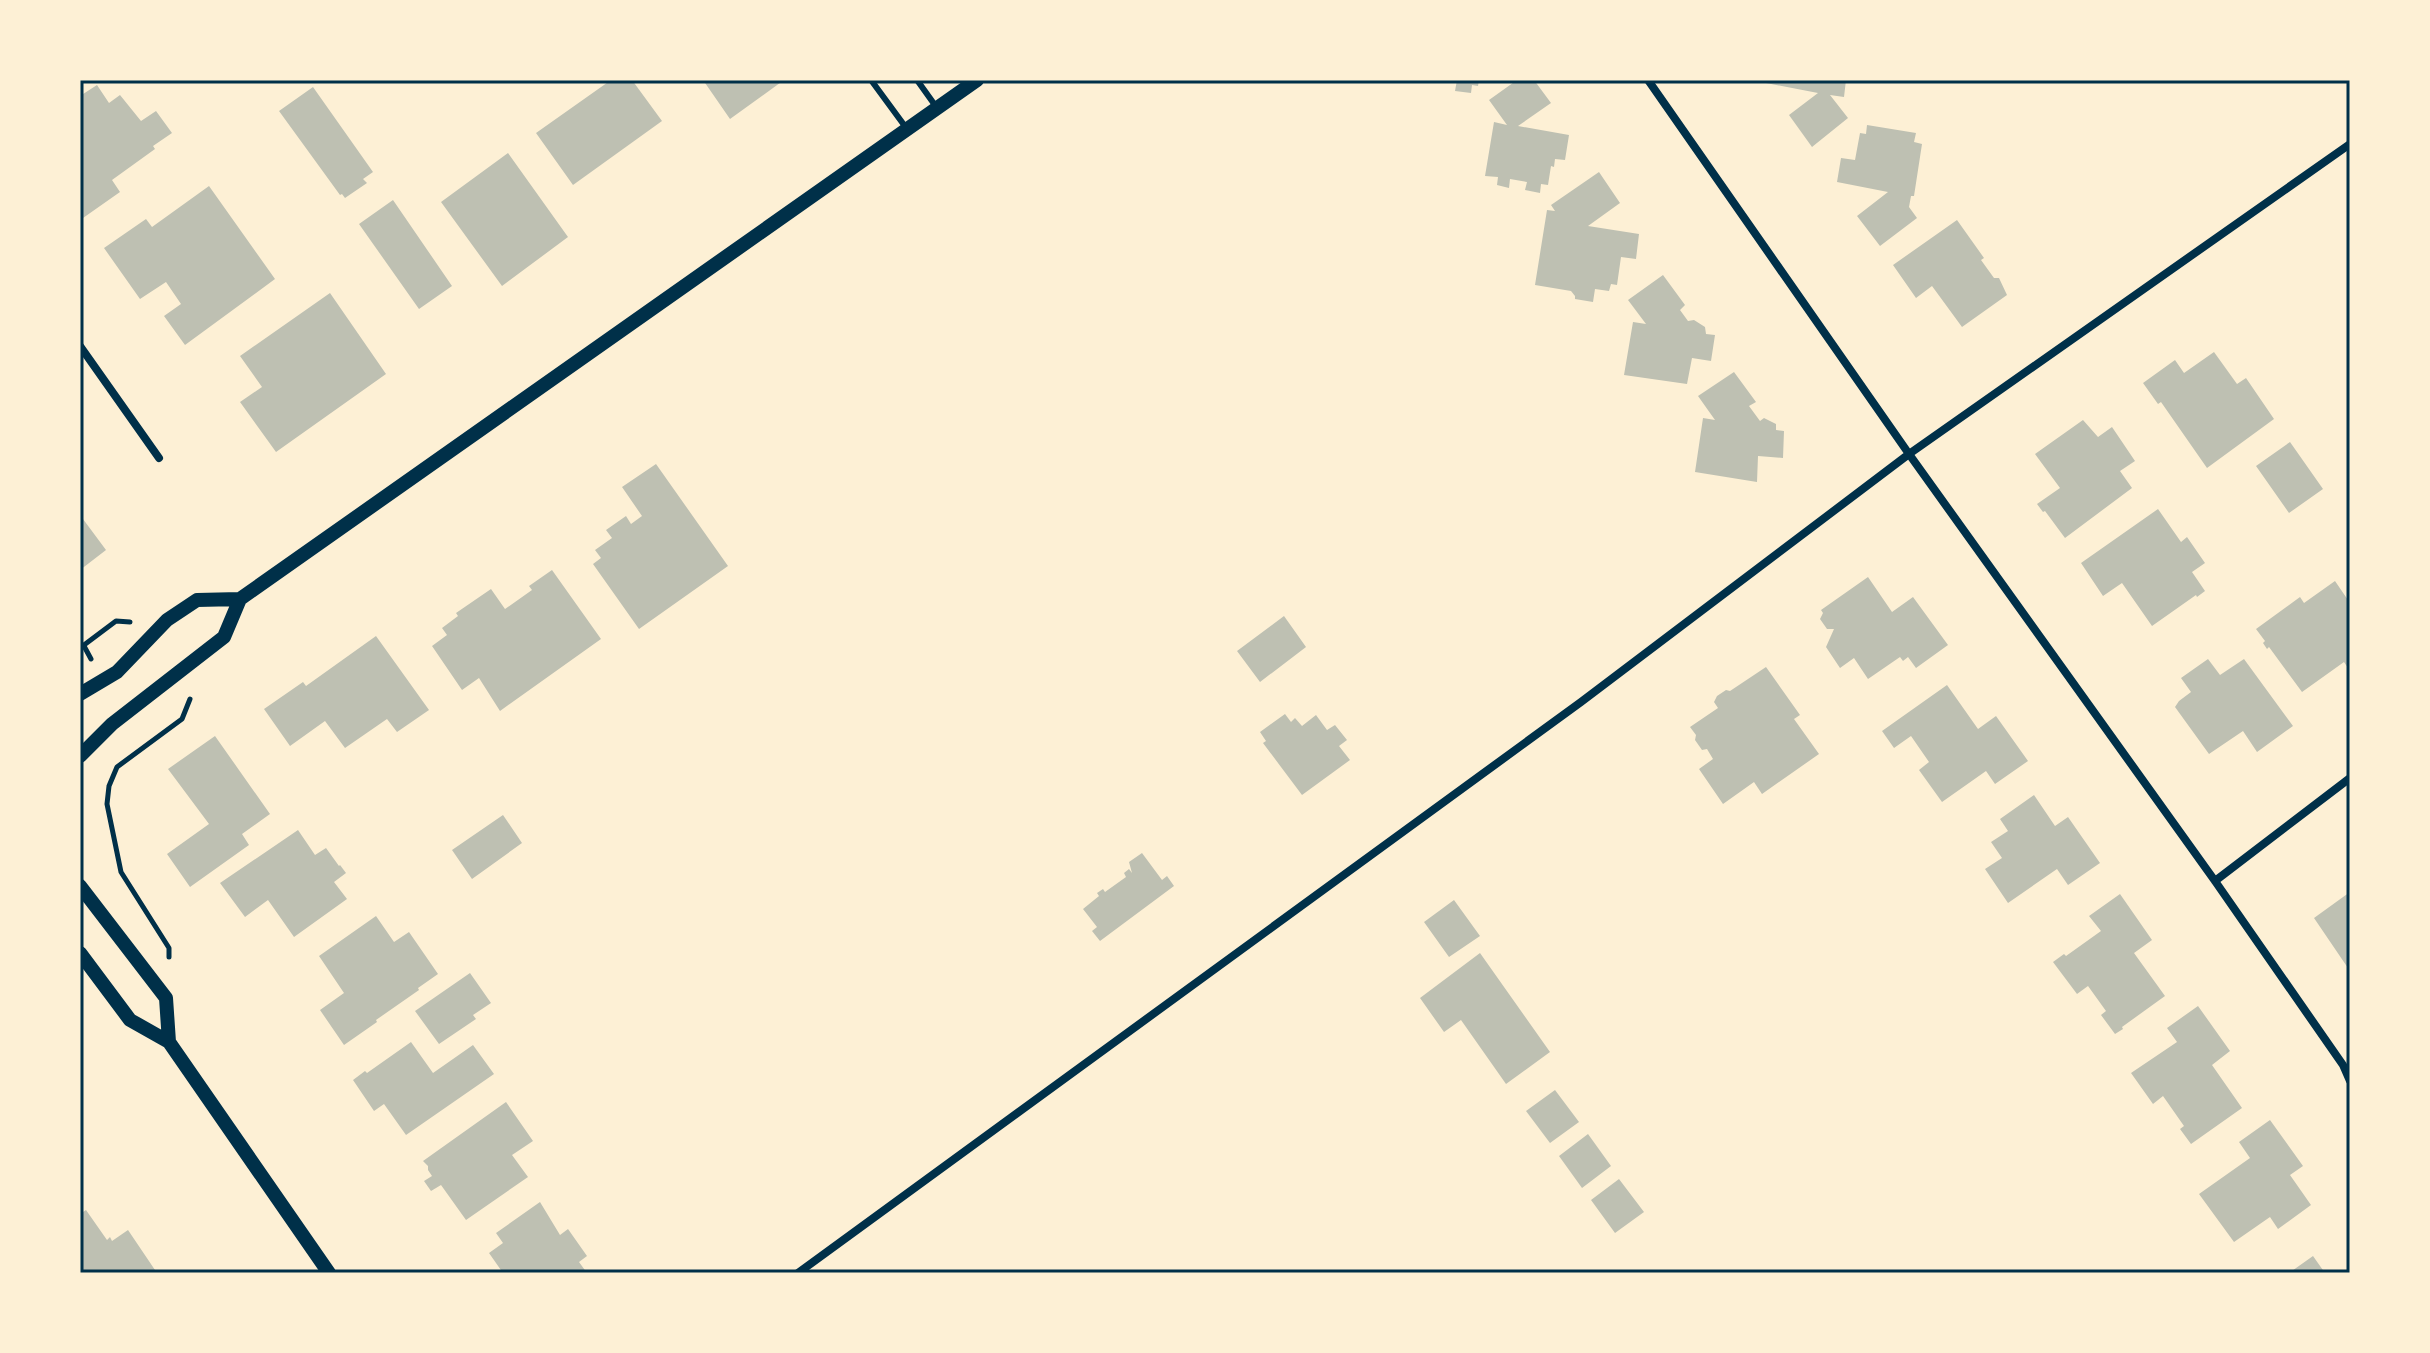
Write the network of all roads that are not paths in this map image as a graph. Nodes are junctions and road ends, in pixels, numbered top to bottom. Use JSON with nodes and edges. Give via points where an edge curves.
{"nodes":[{"id":1,"x":871,"y":80,"type":"edge"},
{"id":2,"x":917,"y":80,"type":"edge"},
{"id":3,"x":977,"y":80,"type":"edge"},
{"id":4,"x":1648,"y":80,"type":"edge"},
{"id":5,"x":937,"y":108,"type":"junction"},
{"id":6,"x":907,"y":130,"type":"junction"},
{"id":7,"x":2350,"y":144,"type":"edge"},
{"id":8,"x":80,"y":346,"type":"edge"},
{"id":9,"x":1909,"y":454,"type":"junction"},
{"id":10,"x":159,"y":458,"type":"dead end"},
{"id":11,"x":240,"y":599,"type":"junction"},
{"id":12,"x":80,"y":694,"type":"edge"},
{"id":13,"x":80,"y":756,"type":"edge"},
{"id":14,"x":2350,"y":778,"type":"edge"},
{"id":15,"x":2215,"y":881,"type":"junction"},
{"id":16,"x":80,"y":886,"type":"edge"},
{"id":17,"x":80,"y":953,"type":"edge"},
{"id":18,"x":169,"y":1042,"type":"junction"},
{"id":19,"x":2350,"y":1081,"type":"edge"},
{"id":20,"x":329,"y":1273,"type":"edge"},
{"id":21,"x":798,"y":1273,"type":"edge"}],
"edges":[{"from":1,"to":6,"type":"lane"},
{"from":2,"to":5,"type":"lane"},
{"from":3,"to":5,"type":"street"},
{"from":4,"to":9,"type":"street"},
{"from":5,"to":6,"type":"street"},
{"from":6,"to":11,"type":"street"},
{"from":7,"to":9,"type":"street"},
{"from":8,"to":10,"type":"street"},
{"from":9,"to":15,"type":"street"},
{"from":9,"to":21,"type":"street","via":[[1581,702]]},
{"from":11,"to":12,"type":"street","via":[[197,600],[167,620],[117,672]]},
{"from":11,"to":13,"type":"street","via":[[224,637],[112,724]]},
{"from":14,"to":15,"type":"street"},
{"from":15,"to":19,"type":"street"},
{"from":16,"to":18,"type":"street","via":[[166,998]]},
{"from":17,"to":18,"type":"street","via":[[130,1020]]},
{"from":18,"to":20,"type":"street"}]}
